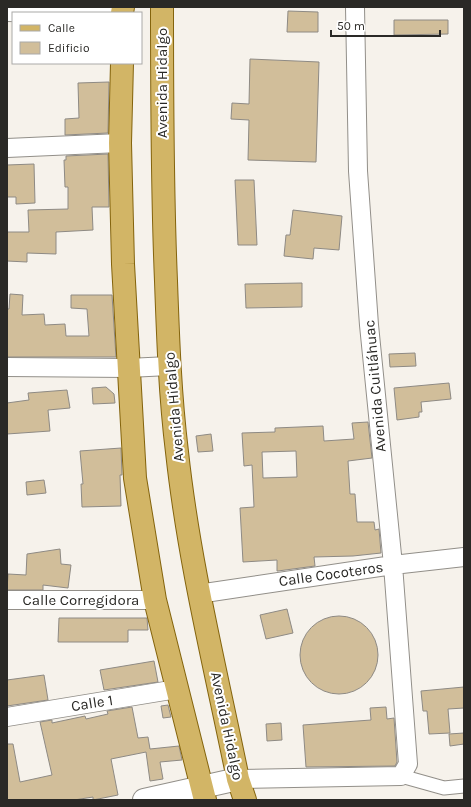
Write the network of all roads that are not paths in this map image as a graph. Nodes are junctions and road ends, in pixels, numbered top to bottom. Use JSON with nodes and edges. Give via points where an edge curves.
{"nodes":[{"id":1,"x":162,"y":7,"type":"edge"},
{"id":2,"x":355,"y":7,"type":"edge"},
{"id":3,"x":123,"y":11,"type":"edge"},
{"id":4,"x":92,"y":12,"type":"edge"},
{"id":5,"x":122,"y":64,"type":"edge"},
{"id":6,"x":120,"y":143,"type":"junction"},
{"id":7,"x":7,"y":148,"type":"edge"},
{"id":8,"x":169,"y":366,"type":"junction"},
{"id":9,"x":7,"y":367,"type":"edge"},
{"id":10,"x":128,"y":368,"type":"junction"},
{"id":11,"x":464,"y":557,"type":"edge"},
{"id":12,"x":392,"y":565,"type":"junction"},
{"id":13,"x":198,"y":594,"type":"junction"},
{"id":14,"x":7,"y":600,"type":"edge"},
{"id":15,"x":155,"y":600,"type":"junction"},
{"id":16,"x":177,"y":689,"type":"junction"},
{"id":17,"x":7,"y":717,"type":"edge"},
{"id":18,"x":404,"y":770,"type":"junction"},
{"id":19,"x":238,"y":779,"type":"junction"},
{"id":20,"x":464,"y":786,"type":"edge"},
{"id":21,"x":203,"y":794,"type":"edge"},
{"id":22,"x":144,"y":800,"type":"edge"},
{"id":23,"x":245,"y":800,"type":"edge"}],
"edges":[{"from":1,"to":8,"type":"main road","name":"Avenida Hidalgo","via":[[163,216]]},
{"from":2,"to":12,"type":"street","name":"Avenida Cuitláhuac","via":[[358,171],[369,325]]},
{"from":3,"to":4,"type":"street"},
{"from":5,"to":6,"type":"main road"},
{"from":6,"to":7,"type":"street"},
{"from":6,"to":10,"type":"main road","via":[[122,264]]},
{"from":8,"to":10,"type":"street"},
{"from":8,"to":13,"type":"main road","name":"Avenida Hidalgo","via":[[177,453]]},
{"from":9,"to":10,"type":"street"},
{"from":10,"to":15,"type":"main road","via":[[135,478]]},
{"from":11,"to":12,"type":"street","name":"Calle Cocoteros"},
{"from":12,"to":13,"type":"street","name":"Calle Cocoteros"},
{"from":12,"to":18,"type":"street","name":"Avenida Cuitláhuac"},
{"from":13,"to":19,"type":"main road","name":"Avenida Hidalgo"},
{"from":14,"to":15,"type":"street","name":"Calle Corregidora"},
{"from":15,"to":16,"type":"main road"},
{"from":16,"to":17,"type":"street","name":"Calle 1"},
{"from":16,"to":21,"type":"main road"},
{"from":18,"to":19,"type":"street"},
{"from":18,"to":20,"type":"street","via":[[444,788]]},
{"from":19,"to":21,"type":"street"},
{"from":19,"to":23,"type":"main road","name":"Avenida Hidalgo"},
{"from":21,"to":22,"type":"street"}]}
